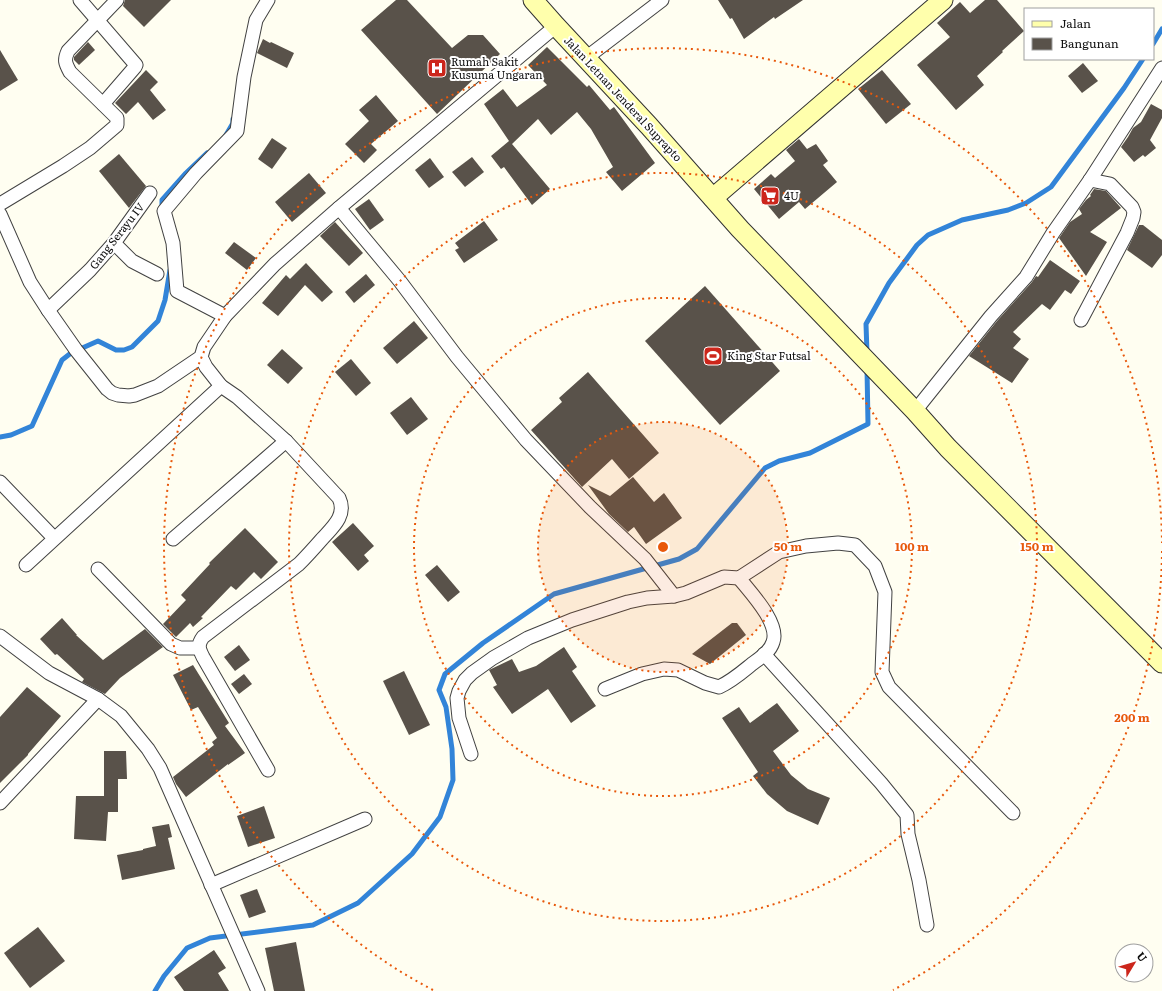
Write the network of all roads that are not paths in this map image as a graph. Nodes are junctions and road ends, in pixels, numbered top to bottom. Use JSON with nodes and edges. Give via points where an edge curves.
{"nodes":[{"id":1,"x":80,"y":0,"type":"edge"},
{"id":2,"x":117,"y":0,"type":"edge"},
{"id":3,"x":268,"y":0,"type":"edge"},
{"id":4,"x":533,"y":0,"type":"edge"},
{"id":5,"x":662,"y":0,"type":"edge"},
{"id":6,"x":943,"y":0,"type":"edge"},
{"id":7,"x":98,"y":21,"type":"junction"},
{"id":8,"x":556,"y":26,"type":"junction"},
{"id":9,"x":586,"y":58,"type":"junction"},
{"id":10,"x":1162,"y":68,"type":"edge"},
{"id":11,"x":103,"y":104,"type":"junction"},
{"id":12,"x":1090,"y":180,"type":"junction"},
{"id":13,"x":150,"y":194,"type":"dead end"},
{"id":14,"x":713,"y":198,"type":"junction"},
{"id":15,"x":0,"y":204,"type":"edge"},
{"id":16,"x":339,"y":208,"type":"junction"},
{"id":17,"x":0,"y":214,"type":"edge"},
{"id":18,"x":114,"y":243,"type":"junction"},
{"id":19,"x":157,"y":274,"type":"dead end"},
{"id":20,"x":48,"y":310,"type":"junction"},
{"id":21,"x":225,"y":316,"type":"junction"},
{"id":22,"x":1080,"y":320,"type":"dead end"},
{"id":23,"x":201,"y":357,"type":"junction"},
{"id":24,"x":220,"y":386,"type":"junction"},
{"id":25,"x":916,"y":411,"type":"junction"},
{"id":26,"x":286,"y":441,"type":"junction"},
{"id":27,"x":0,"y":482,"type":"edge"},
{"id":28,"x":54,"y":538,"type":"junction"},
{"id":29,"x":173,"y":539,"type":"dead end"},
{"id":30,"x":26,"y":565,"type":"dead end"},
{"id":31,"x":98,"y":569,"type":"dead end"},
{"id":32,"x":740,"y":578,"type":"junction"},
{"id":33,"x":674,"y":596,"type":"junction"},
{"id":34,"x":0,"y":636,"type":"edge"},
{"id":35,"x":199,"y":648,"type":"junction"},
{"id":36,"x":764,"y":654,"type":"junction"},
{"id":37,"x":1162,"y":664,"type":"edge"},
{"id":38,"x":605,"y":689,"type":"dead end"},
{"id":39,"x":98,"y":698,"type":"junction"},
{"id":40,"x":471,"y":754,"type":"dead end"},
{"id":41,"x":268,"y":770,"type":"dead end"},
{"id":42,"x":0,"y":803,"type":"edge"},
{"id":43,"x":1013,"y":813,"type":"dead end"},
{"id":44,"x":365,"y":819,"type":"dead end"},
{"id":45,"x":211,"y":885,"type":"junction"},
{"id":46,"x":928,"y":926,"type":"dead end"},
{"id":47,"x":258,"y":991,"type":"edge"}],
"edges":[{"from":1,"to":7,"type":"street"},
{"from":2,"to":7,"type":"street"},
{"from":3,"to":21,"type":"street","via":[[256,20],[244,77],[237,131],[164,211],[173,243],[177,291]]},
{"from":4,"to":8,"type":"main road","name":"Jalan Letnan Jenderal Suprapto"},
{"from":5,"to":9,"type":"street"},
{"from":6,"to":14,"type":"main road"},
{"from":7,"to":11,"type":"street","via":[[136,65]]},
{"from":7,"to":11,"type":"street","via":[[65,56],[70,72]]},
{"from":8,"to":9,"type":"main road","name":"Jalan Letnan Jenderal Suprapto"},
{"from":8,"to":16,"type":"street"},
{"from":9,"to":14,"type":"main road","name":"Jalan Letnan Jenderal Suprapto"},
{"from":10,"to":12,"type":"street"},
{"from":11,"to":15,"type":"street","via":[[117,118],[117,125],[90,148]]},
{"from":12,"to":22,"type":"street","via":[[1110,184],[1130,204],[1134,212],[1127,233]]},
{"from":12,"to":25,"type":"street","via":[[1026,277],[991,316]]},
{"from":13,"to":18,"type":"street","name":"Gang Serayu IV"},
{"from":14,"to":25,"type":"main road","name":"Jalan Letnan Jenderal Suprapto"},
{"from":16,"to":21,"type":"street","via":[[275,264]]},
{"from":16,"to":33,"type":"street","via":[[526,440],[590,507],[645,559]]},
{"from":17,"to":20,"type":"street","via":[[30,282]]},
{"from":18,"to":19,"type":"street","via":[[132,261]]},
{"from":18,"to":20,"type":"street","name":"Gang Serayu IV"},
{"from":20,"to":23,"type":"street","via":[[107,389],[118,395],[135,396],[158,386]]},
{"from":21,"to":23,"type":"street","via":[[204,347]]},
{"from":23,"to":24,"type":"street"},
{"from":24,"to":26,"type":"street"},
{"from":24,"to":28,"type":"street"},
{"from":25,"to":37,"type":"main road","name":"Jalan Letnan Jenderal Suprapto","via":[[948,448]]},
{"from":26,"to":29,"type":"street"},
{"from":26,"to":35,"type":"street","via":[[338,498],[341,503],[338,519],[299,564],[203,637]]},
{"from":27,"to":28,"type":"street"},
{"from":28,"to":30,"type":"street"},
{"from":31,"to":35,"type":"street","via":[[171,644],[180,648]]},
{"from":32,"to":33,"type":"street","via":[[724,577]]},
{"from":32,"to":36,"type":"street","via":[[757,600],[773,628],[773,641]]},
{"from":32,"to":43,"type":"street","via":[[779,552],[838,543],[855,545],[875,566],[885,592],[882,672],[889,687]]},
{"from":33,"to":40,"type":"street","via":[[628,602],[572,620],[528,638],[472,673],[462,684],[457,698],[459,718]]},
{"from":34,"to":39,"type":"street","via":[[49,673]]},
{"from":35,"to":41,"type":"street"},
{"from":36,"to":38,"type":"street","via":[[730,682],[719,687],[678,670],[664,669],[642,674]]},
{"from":36,"to":46,"type":"street","via":[[907,815],[908,834]]},
{"from":39,"to":42,"type":"street"},
{"from":39,"to":45,"type":"street","via":[[121,716],[160,768]]},
{"from":44,"to":45,"type":"street"},
{"from":45,"to":47,"type":"street"}]}
